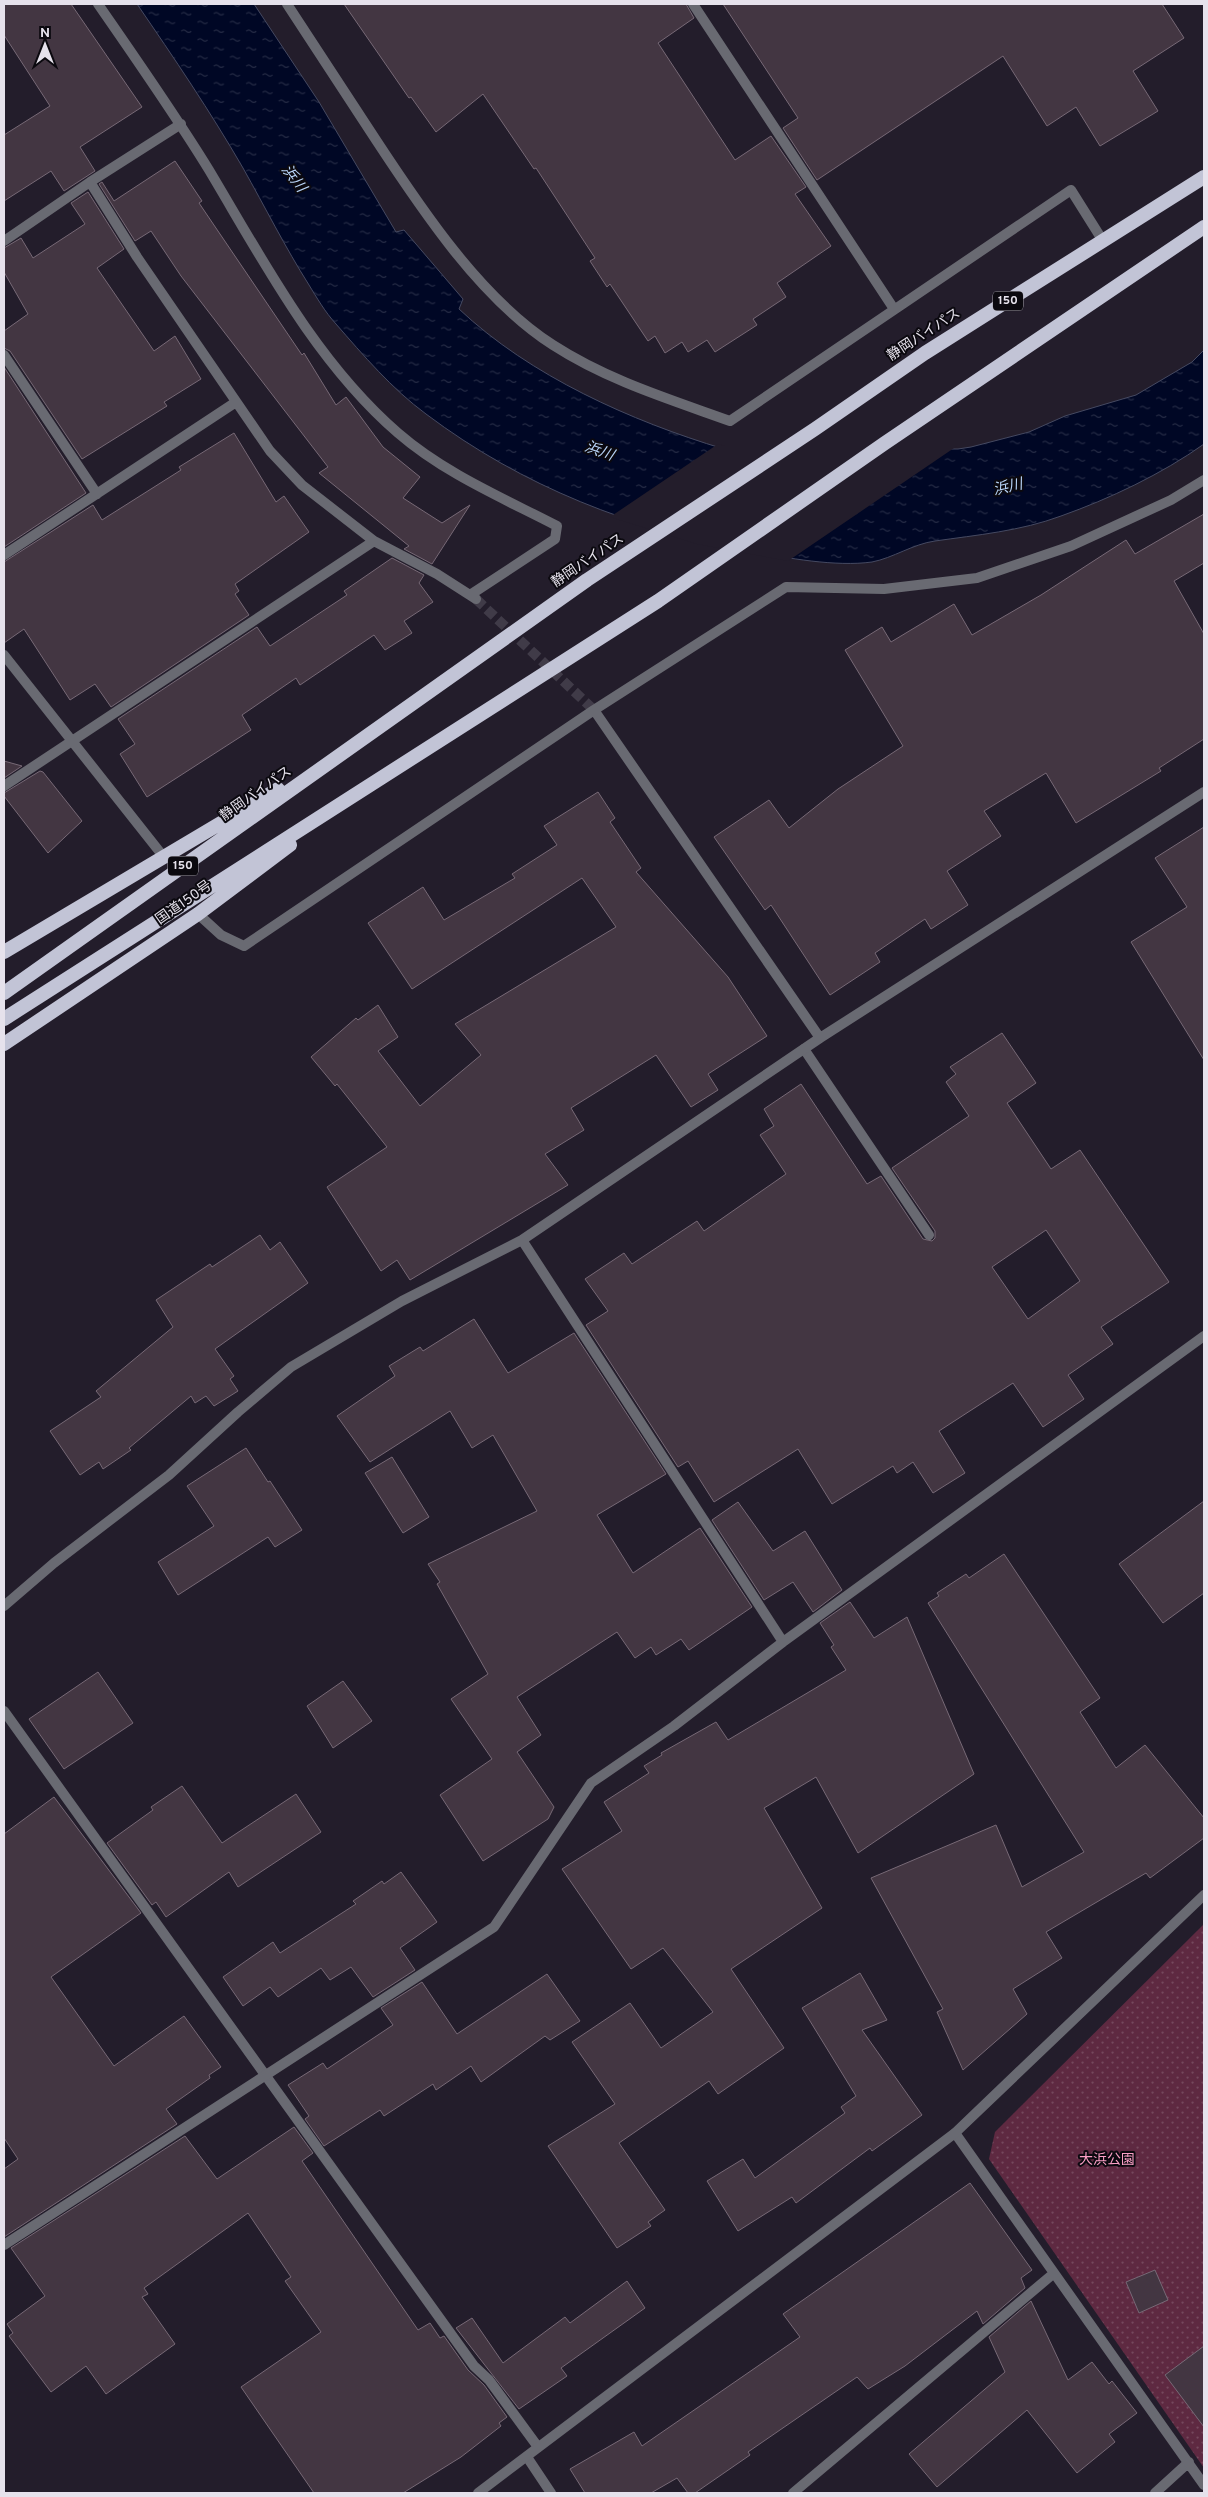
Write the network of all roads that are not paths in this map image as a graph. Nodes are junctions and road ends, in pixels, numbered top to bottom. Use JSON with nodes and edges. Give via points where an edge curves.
{"nodes":[{"id":1,"x":98,"y":4,"type":"edge"},
{"id":2,"x":287,"y":4,"type":"edge"},
{"id":3,"x":693,"y":4,"type":"edge"},
{"id":4,"x":181,"y":124,"type":"junction"},
{"id":5,"x":1204,"y":177,"type":"edge"},
{"id":6,"x":90,"y":182,"type":"junction"},
{"id":7,"x":1204,"y":227,"type":"edge"},
{"id":8,"x":4,"y":240,"type":"edge"},
{"id":9,"x":1103,"y":241,"type":"junction"},
{"id":10,"x":894,"y":309,"type":"junction"},
{"id":11,"x":4,"y":355,"type":"edge"},
{"id":12,"x":236,"y":402,"type":"junction"},
{"id":13,"x":1204,"y":480,"type":"edge"},
{"id":14,"x":97,"y":494,"type":"junction"},
{"id":15,"x":374,"y":541,"type":"junction"},
{"id":16,"x":4,"y":555,"type":"edge"},
{"id":17,"x":4,"y":655,"type":"edge"},
{"id":18,"x":594,"y":710,"type":"junction"},
{"id":19,"x":73,"y":740,"type":"junction"},
{"id":20,"x":355,"y":744,"type":"junction"},
{"id":21,"x":376,"y":780,"type":"junction"},
{"id":22,"x":4,"y":786,"type":"edge"},
{"id":23,"x":1204,"y":792,"type":"edge"},
{"id":24,"x":163,"y":856,"type":"junction"},
{"id":25,"x":198,"y":914,"type":"junction"},
{"id":26,"x":4,"y":952,"type":"edge"},
{"id":27,"x":7,"y":991,"type":"edge"},
{"id":28,"x":4,"y":1019,"type":"edge"},
{"id":29,"x":820,"y":1038,"type":"junction"},
{"id":30,"x":4,"y":1044,"type":"edge"},
{"id":31,"x":804,"y":1050,"type":"junction"},
{"id":32,"x":929,"y":1234,"type":"dead end"},
{"id":33,"x":522,"y":1240,"type":"junction"},
{"id":34,"x":1204,"y":1336,"type":"edge"},
{"id":35,"x":4,"y":1606,"type":"edge"},
{"id":36,"x":783,"y":1642,"type":"junction"},
{"id":37,"x":4,"y":1711,"type":"edge"},
{"id":38,"x":1204,"y":1894,"type":"edge"},
{"id":39,"x":267,"y":2076,"type":"junction"},
{"id":40,"x":955,"y":2133,"type":"junction"},
{"id":41,"x":4,"y":2245,"type":"edge"},
{"id":42,"x":1053,"y":2274,"type":"junction"},
{"id":43,"x":538,"y":2447,"type":"junction"},
{"id":44,"x":527,"y":2457,"type":"junction"},
{"id":45,"x":1189,"y":2462,"type":"junction"},
{"id":46,"x":1204,"y":2485,"type":"edge"},
{"id":47,"x":478,"y":2493,"type":"edge"},
{"id":48,"x":551,"y":2493,"type":"edge"},
{"id":49,"x":793,"y":2493,"type":"edge"},
{"id":50,"x":1155,"y":2493,"type":"edge"}],
"edges":[{"from":1,"to":4,"type":"street"},
{"from":2,"to":10,"type":"street","via":[[406,185],[456,254],[506,307],[552,345],[635,387],[730,421]]},
{"from":3,"to":10,"type":"street"},
{"from":4,"to":6,"type":"street"},
{"from":4,"to":15,"type":"street","via":[[286,297],[343,378],[399,434],[438,463],[557,526],[555,539],[473,597]]},
{"from":5,"to":9,"type":"highway","name":"静岡バイパス","number":"150"},
{"from":6,"to":8,"type":"street"},
{"from":6,"to":12,"type":"street"},
{"from":7,"to":21,"type":"highway","number":"150","via":[[697,574]]},
{"from":9,"to":10,"type":"street","via":[[1071,190]]},
{"from":9,"to":20,"type":"highway","name":"静岡バイパス","number":"150","via":[[925,353],[626,554]]},
{"from":11,"to":14,"type":"street"},
{"from":12,"to":14,"type":"street"},
{"from":12,"to":15,"type":"street","via":[[270,451],[302,485]]},
{"from":13,"to":18,"type":"street","via":[[1171,500],[1071,546],[977,578],[884,589],[786,587]]},
{"from":14,"to":16,"type":"street"},
{"from":15,"to":19,"type":"street"},
{"from":17,"to":19,"type":"street"},
{"from":18,"to":25,"type":"street","via":[[244,946],[221,935]]},
{"from":18,"to":29,"type":"street"},
{"from":19,"to":22,"type":"street"},
{"from":19,"to":24,"type":"street"},
{"from":20,"to":24,"type":"highway","number":"150"},
{"from":20,"to":27,"type":"highway","name":"静岡バイパス","number":"150"},
{"from":21,"to":25,"type":"highway","name":"国道150号","number":"150"},
{"from":21,"to":28,"type":"highway","number":"150"},
{"from":23,"to":29,"type":"street"},
{"from":24,"to":26,"type":"highway","number":"150"},
{"from":25,"to":30,"type":"highway","name":"国道150号","number":"150"},
{"from":29,"to":31,"type":"street"},
{"from":31,"to":32,"type":"street"},
{"from":31,"to":33,"type":"street"},
{"from":33,"to":35,"type":"street","via":[[402,1301],[292,1367],[169,1475],[54,1563]]},
{"from":33,"to":36,"type":"street"},
{"from":34,"to":36,"type":"street"},
{"from":36,"to":39,"type":"street","via":[[674,1726],[591,1782],[494,1927]]},
{"from":37,"to":39,"type":"street"},
{"from":38,"to":40,"type":"street"},
{"from":39,"to":41,"type":"street"},
{"from":39,"to":43,"type":"street","via":[[474,2366],[489,2380]]},
{"from":40,"to":42,"type":"street"},
{"from":40,"to":43,"type":"street"},
{"from":42,"to":45,"type":"street"},
{"from":42,"to":49,"type":"street"},
{"from":43,"to":44,"type":"street"},
{"from":44,"to":47,"type":"street"},
{"from":44,"to":48,"type":"street"},
{"from":45,"to":46,"type":"street"},
{"from":45,"to":50,"type":"street"}]}
